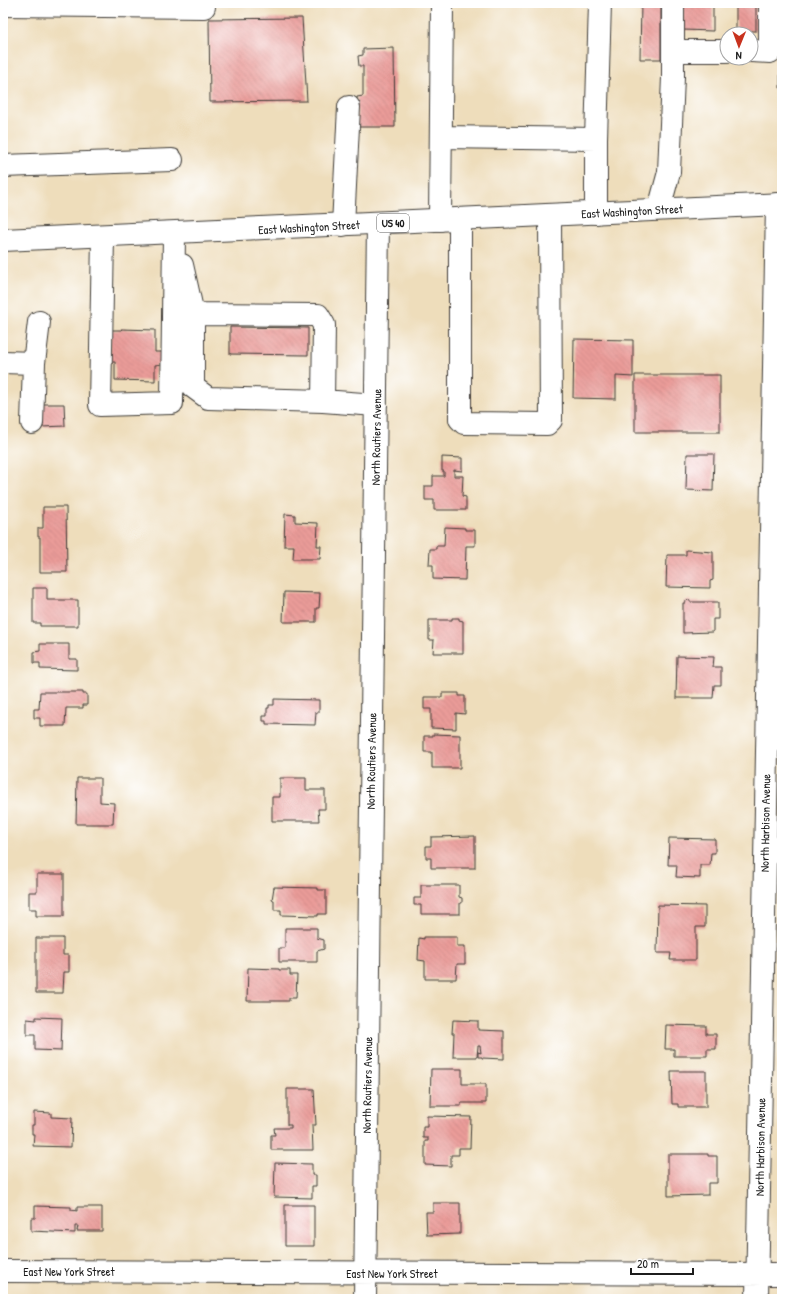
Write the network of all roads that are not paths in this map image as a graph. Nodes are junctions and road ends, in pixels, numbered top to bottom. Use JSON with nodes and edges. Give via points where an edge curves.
{"nodes":[{"id":1,"x":442,"y":3,"type":"edge"},
{"id":2,"x":600,"y":3,"type":"edge"},
{"id":3,"x":673,"y":3,"type":"edge"},
{"id":4,"x":770,"y":3,"type":"edge"},
{"id":5,"x":3,"y":6,"type":"edge"},
{"id":6,"x":204,"y":7,"type":"dead end"},
{"id":7,"x":673,"y":50,"type":"junction"},
{"id":8,"x":719,"y":51,"type":"edge"},
{"id":9,"x":759,"y":51,"type":"edge"},
{"id":10,"x":349,"y":106,"type":"dead end"},
{"id":11,"x":442,"y":137,"type":"junction"},
{"id":12,"x":596,"y":139,"type":"junction"},
{"id":13,"x":172,"y":160,"type":"dead end"},
{"id":14,"x":3,"y":166,"type":"edge"},
{"id":15,"x":779,"y":204,"type":"edge"},
{"id":16,"x":659,"y":209,"type":"junction"},
{"id":17,"x":596,"y":213,"type":"junction"},
{"id":18,"x":550,"y":215,"type":"junction"},
{"id":19,"x":450,"y":220,"type":"junction"},
{"id":20,"x":378,"y":224,"type":"junction"},
{"id":21,"x":343,"y":225,"type":"junction"},
{"id":22,"x":174,"y":233,"type":"junction"},
{"id":23,"x":103,"y":236,"type":"junction"},
{"id":24,"x":3,"y":240,"type":"edge"},
{"id":25,"x":193,"y":314,"type":"junction"},
{"id":26,"x":39,"y":322,"type":"dead end"},
{"id":27,"x":3,"y":362,"type":"edge"},
{"id":28,"x":34,"y":362,"type":"junction"},
{"id":29,"x":323,"y":401,"type":"junction"},
{"id":30,"x":376,"y":405,"type":"junction"},
{"id":31,"x":32,"y":423,"type":"dead end"},
{"id":32,"x":777,"y":442,"type":"edge"},
{"id":33,"x":3,"y":1271,"type":"edge"},
{"id":34,"x":365,"y":1272,"type":"junction"},
{"id":35,"x":757,"y":1274,"type":"junction"},
{"id":36,"x":782,"y":1274,"type":"edge"},
{"id":37,"x":364,"y":1299,"type":"edge"},
{"id":38,"x":757,"y":1299,"type":"edge"}],
"edges":[{"from":1,"to":11,"type":"street"},
{"from":2,"to":12,"type":"street"},
{"from":3,"to":7,"type":"street"},
{"from":4,"to":9,"type":"street","via":[[770,52]]},
{"from":5,"to":6,"type":"street"},
{"from":7,"to":8,"type":"street"},
{"from":7,"to":16,"type":"street","via":[[669,172]]},
{"from":10,"to":21,"type":"street"},
{"from":11,"to":12,"type":"street"},
{"from":11,"to":19,"type":"street"},
{"from":12,"to":17,"type":"street"},
{"from":13,"to":14,"type":"street"},
{"from":15,"to":16,"type":"street","name":"East Washington Street","number":"US 40"},
{"from":15,"to":32,"type":"street","name":"North Harbison Avenue"},
{"from":16,"to":17,"type":"street","name":"East Washington Street","number":"US 40"},
{"from":17,"to":18,"type":"street","name":"East Washington Street","number":"US 40"},
{"from":18,"to":19,"type":"street","name":"East Washington Street","number":"US 40"},
{"from":18,"to":19,"type":"street","via":[[551,420],[548,424],[464,423],[460,419]]},
{"from":19,"to":20,"type":"street","name":"East Washington Street","number":"US 40"},
{"from":20,"to":21,"type":"street","name":"East Washington Street","number":"US 40"},
{"from":20,"to":30,"type":"street","name":"North Routiers Avenue"},
{"from":21,"to":22,"type":"street","name":"East Washington Street","number":"US 40"},
{"from":22,"to":23,"type":"street","name":"East Washington Street","number":"US 40"},
{"from":22,"to":23,"type":"street","via":[[172,403],[100,405]]},
{"from":22,"to":25,"type":"street"},
{"from":23,"to":24,"type":"street","name":"East Washington Street","number":"US 40"},
{"from":25,"to":29,"type":"street","via":[[193,387],[208,398]]},
{"from":25,"to":29,"type":"street","via":[[318,316],[324,324]]},
{"from":26,"to":28,"type":"street"},
{"from":27,"to":28,"type":"street"},
{"from":28,"to":31,"type":"street"},
{"from":29,"to":30,"type":"street"},
{"from":30,"to":34,"type":"street","name":"North Routiers Avenue"},
{"from":32,"to":35,"type":"street","name":"North Harbison Avenue"},
{"from":33,"to":34,"type":"street","name":"East New York Street"},
{"from":34,"to":35,"type":"street","name":"East New York Street"},
{"from":34,"to":37,"type":"street","name":"North Routiers Avenue"},
{"from":35,"to":36,"type":"street","name":"East New York Street"},
{"from":35,"to":38,"type":"street","name":"North Harbison Avenue"}]}
